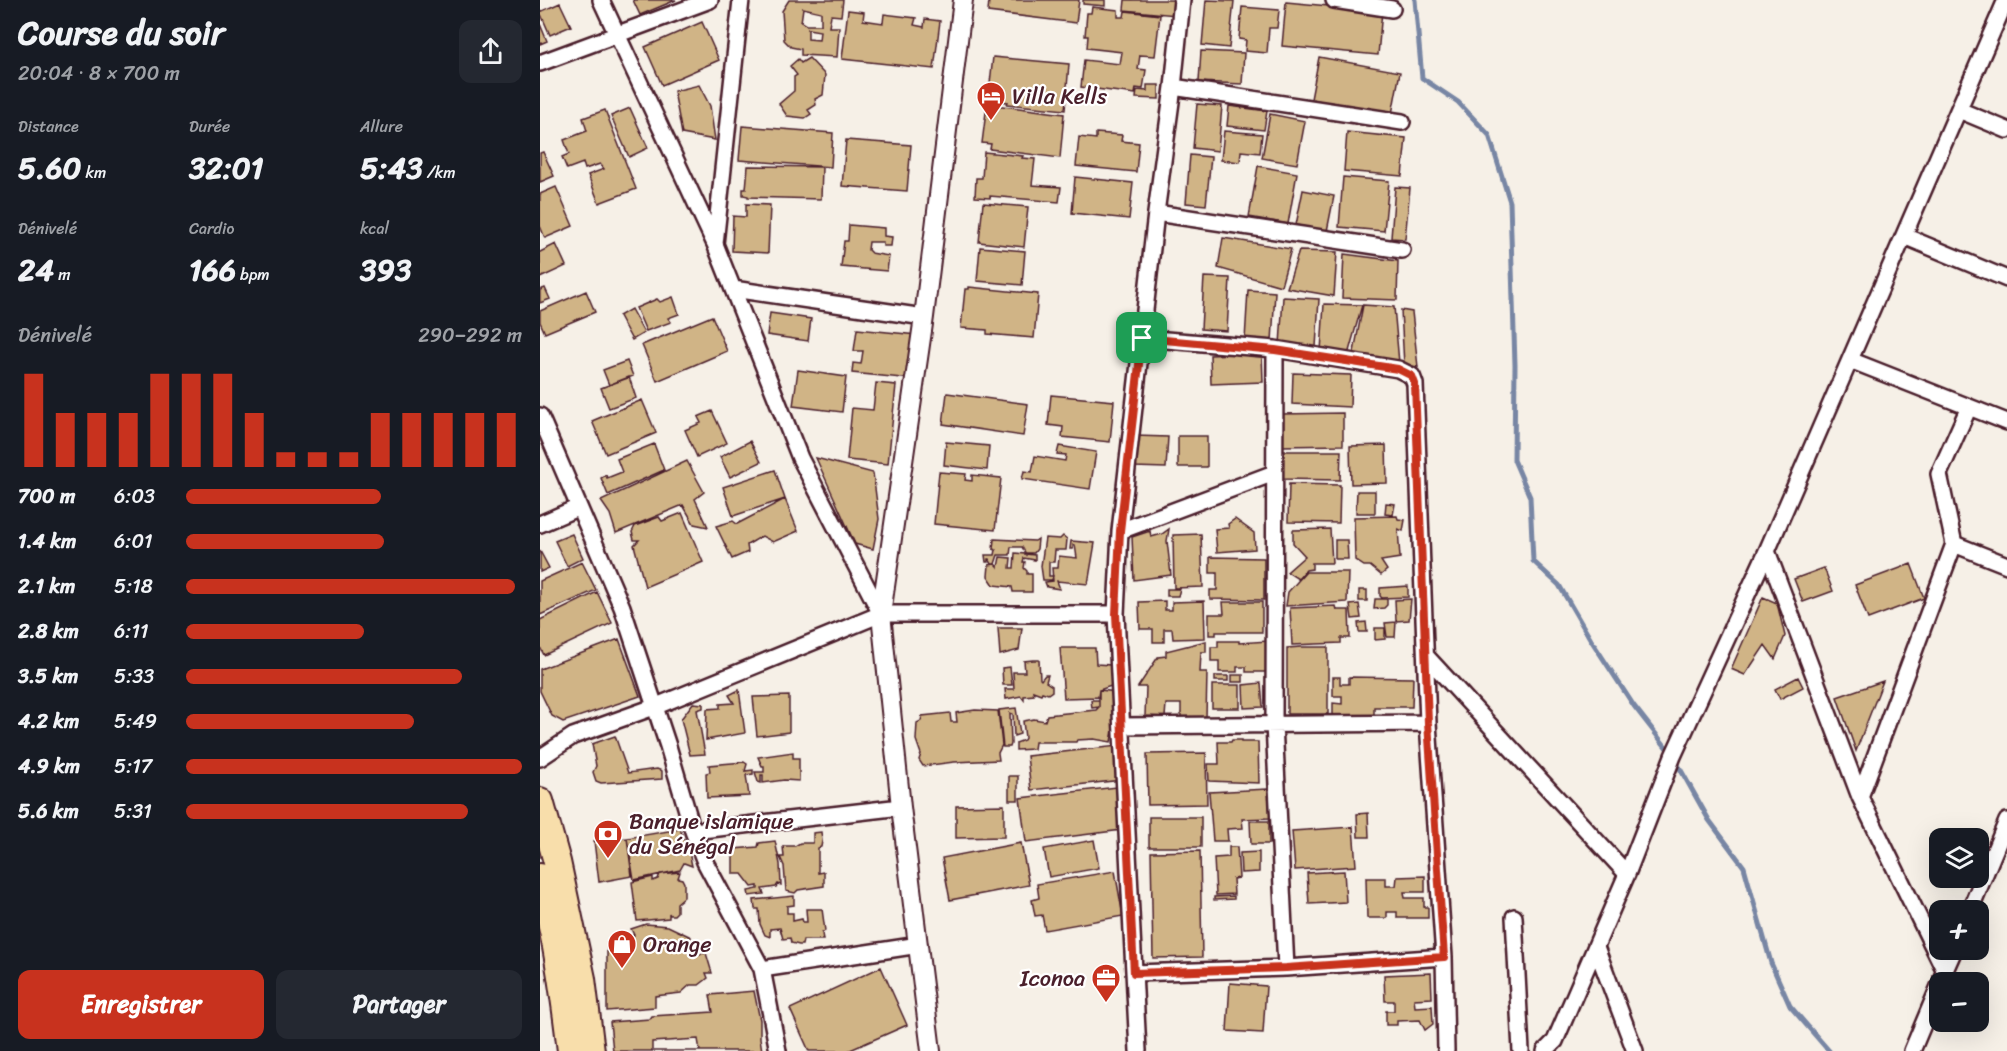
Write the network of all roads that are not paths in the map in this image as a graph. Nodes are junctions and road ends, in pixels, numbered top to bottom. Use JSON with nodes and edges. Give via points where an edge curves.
{"nodes":[{"id":1,"x":601,"y":0,"type":"edge"},
{"id":2,"x":710,"y":0,"type":"edge"},
{"id":3,"x":741,"y":0,"type":"edge"},
{"id":4,"x":963,"y":0,"type":"edge"},
{"id":5,"x":1182,"y":0,"type":"edge"},
{"id":6,"x":1334,"y":0,"type":"edge"},
{"id":7,"x":2006,"y":0,"type":"edge"},
{"id":8,"x":1392,"y":9,"type":"dead end"},
{"id":9,"x":616,"y":35,"type":"junction"},
{"id":10,"x":540,"y":63,"type":"edge"},
{"id":11,"x":1173,"y":87,"type":"junction"},
{"id":12,"x":1959,"y":110,"type":"junction"},
{"id":13,"x":1402,"y":122,"type":"dead end"},
{"id":14,"x":2007,"y":130,"type":"edge"},
{"id":15,"x":1156,"y":213,"type":"junction"},
{"id":16,"x":1904,"y":236,"type":"junction"},
{"id":17,"x":715,"y":244,"type":"junction"},
{"id":18,"x":1401,"y":250,"type":"dead end"},
{"id":19,"x":2007,"y":279,"type":"edge"},
{"id":20,"x":733,"y":289,"type":"junction"},
{"id":21,"x":924,"y":317,"type":"junction"},
{"id":22,"x":1142,"y":338,"type":"junction"},
{"id":23,"x":1275,"y":350,"type":"junction"},
{"id":24,"x":1850,"y":360,"type":"junction"},
{"id":25,"x":1969,"y":407,"type":"junction"},
{"id":26,"x":540,"y":416,"type":"edge"},
{"id":27,"x":2007,"y":422,"type":"edge"},
{"id":28,"x":1274,"y":473,"type":"junction"},
{"id":29,"x":579,"y":507,"type":"junction"},
{"id":30,"x":540,"y":524,"type":"edge"},
{"id":31,"x":1120,"y":531,"type":"junction"},
{"id":32,"x":1954,"y":544,"type":"junction"},
{"id":33,"x":1767,"y":551,"type":"junction"},
{"id":34,"x":2007,"y":565,"type":"edge"},
{"id":35,"x":881,"y":614,"type":"junction"},
{"id":36,"x":1116,"y":614,"type":"junction"},
{"id":37,"x":1426,"y":656,"type":"junction"},
{"id":38,"x":654,"y":707,"type":"junction"},
{"id":39,"x":1428,"y":723,"type":"junction"},
{"id":40,"x":1274,"y":724,"type":"junction"},
{"id":41,"x":1122,"y":726,"type":"junction"},
{"id":42,"x":540,"y":758,"type":"edge"},
{"id":43,"x":1860,"y":797,"type":"junction"},
{"id":44,"x":540,"y":801,"type":"edge"},
{"id":45,"x":901,"y":807,"type":"junction"},
{"id":46,"x":2007,"y":821,"type":"edge"},
{"id":47,"x":693,"y":831,"type":"junction"},
{"id":48,"x":1628,"y":874,"type":"junction"},
{"id":49,"x":540,"y":877,"type":"edge"},
{"id":50,"x":1974,"y":900,"type":"edge"},
{"id":51,"x":1514,"y":917,"type":"dead end"},
{"id":52,"x":919,"y":945,"type":"junction"},
{"id":53,"x":1596,"y":947,"type":"junction"},
{"id":54,"x":1444,"y":957,"type":"junction"},
{"id":55,"x":1286,"y":968,"type":"junction"},
{"id":56,"x":762,"y":969,"type":"junction"},
{"id":57,"x":1939,"y":972,"type":"edge"},
{"id":58,"x":1134,"y":973,"type":"junction"},
{"id":59,"x":1929,"y":1010,"type":"edge"},
{"id":60,"x":571,"y":1051,"type":"edge"},
{"id":61,"x":591,"y":1051,"type":"edge"},
{"id":62,"x":778,"y":1051,"type":"edge"},
{"id":63,"x":931,"y":1051,"type":"edge"},
{"id":64,"x":1138,"y":1051,"type":"edge"},
{"id":65,"x":1446,"y":1051,"type":"edge"},
{"id":66,"x":1521,"y":1051,"type":"edge"},
{"id":67,"x":1545,"y":1051,"type":"edge"},
{"id":68,"x":1635,"y":1051,"type":"edge"},
{"id":69,"x":1912,"y":1051,"type":"edge"}],
"edges":[{"from":1,"to":9,"type":"street"},
{"from":2,"to":9,"type":"street"},
{"from":3,"to":17,"type":"street"},
{"from":4,"to":21,"type":"street"},
{"from":5,"to":11,"type":"street"},
{"from":6,"to":8,"type":"street"},
{"from":7,"to":12,"type":"street"},
{"from":9,"to":10,"type":"street"},
{"from":9,"to":17,"type":"street"},
{"from":11,"to":13,"type":"street"},
{"from":11,"to":15,"type":"street"},
{"from":12,"to":14,"type":"street"},
{"from":12,"to":16,"type":"street"},
{"from":15,"to":18,"type":"street"},
{"from":15,"to":22,"type":"street"},
{"from":16,"to":19,"type":"street"},
{"from":16,"to":24,"type":"street"},
{"from":17,"to":20,"type":"street"},
{"from":20,"to":21,"type":"street"},
{"from":20,"to":35,"type":"street","via":[[800,458]]},
{"from":21,"to":35,"type":"street"},
{"from":22,"to":23,"type":"street"},
{"from":22,"to":31,"type":"street"},
{"from":23,"to":28,"type":"street"},
{"from":23,"to":37,"type":"street","via":[[1398,369],[1412,376]]},
{"from":24,"to":25,"type":"street"},
{"from":24,"to":33,"type":"street"},
{"from":25,"to":27,"type":"street"},
{"from":25,"to":32,"type":"street","via":[[1939,474]]},
{"from":26,"to":29,"type":"street"},
{"from":28,"to":31,"type":"street"},
{"from":28,"to":40,"type":"street"},
{"from":29,"to":30,"type":"street"},
{"from":29,"to":38,"type":"street","via":[[622,607]]},
{"from":31,"to":36,"type":"street"},
{"from":32,"to":34,"type":"street"},
{"from":32,"to":43,"type":"street"},
{"from":33,"to":43,"type":"street"},
{"from":33,"to":48,"type":"street","via":[[1673,756]]},
{"from":35,"to":36,"type":"street"},
{"from":35,"to":38,"type":"street"},
{"from":35,"to":45,"type":"street"},
{"from":36,"to":41,"type":"street"},
{"from":37,"to":39,"type":"street"},
{"from":37,"to":48,"type":"street"},
{"from":38,"to":42,"type":"street","via":[[573,736]]},
{"from":38,"to":47,"type":"street"},
{"from":39,"to":40,"type":"street"},
{"from":39,"to":54,"type":"street"},
{"from":40,"to":41,"type":"street"},
{"from":40,"to":55,"type":"street"},
{"from":41,"to":58,"type":"street"},
{"from":43,"to":57,"type":"street"},
{"from":44,"to":61,"type":"highway","via":[[582,979]]},
{"from":45,"to":47,"type":"street"},
{"from":45,"to":52,"type":"street"},
{"from":46,"to":50,"type":"street"},
{"from":47,"to":56,"type":"street","via":[[705,862]]},
{"from":48,"to":53,"type":"street"},
{"from":49,"to":60,"type":"highway","via":[[563,982]]},
{"from":51,"to":66,"type":"street"},
{"from":52,"to":56,"type":"street"},
{"from":52,"to":63,"type":"street"},
{"from":53,"to":67,"type":"street","via":[[1555,1041]]},
{"from":53,"to":68,"type":"street"},
{"from":54,"to":55,"type":"street"},
{"from":54,"to":65,"type":"street"},
{"from":55,"to":58,"type":"street"},
{"from":56,"to":62,"type":"street"},
{"from":58,"to":64,"type":"street"},
{"from":59,"to":69,"type":"street"}]}
